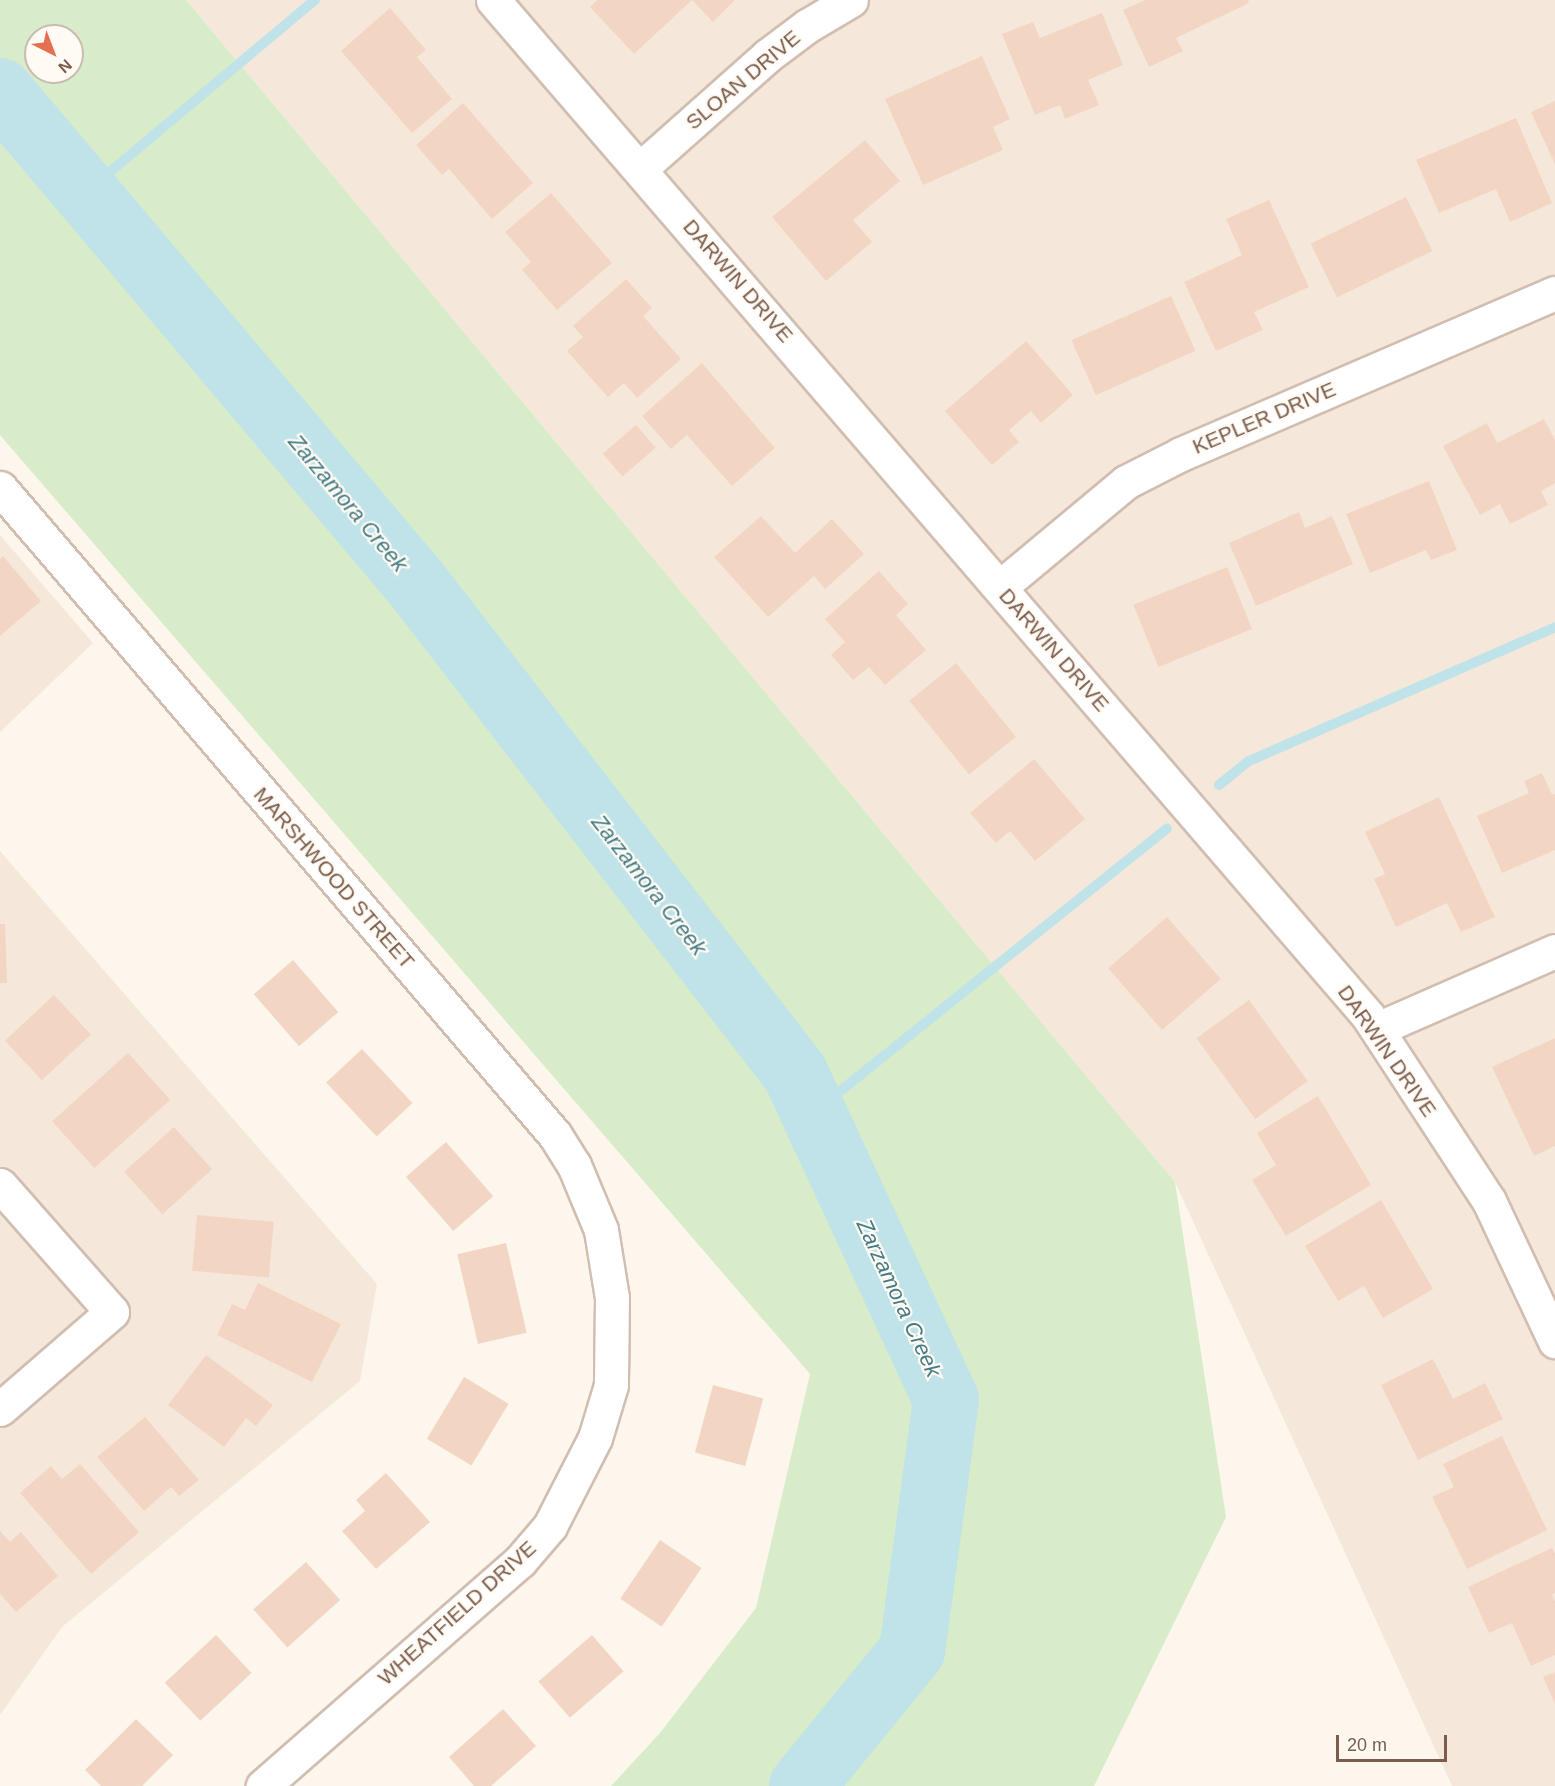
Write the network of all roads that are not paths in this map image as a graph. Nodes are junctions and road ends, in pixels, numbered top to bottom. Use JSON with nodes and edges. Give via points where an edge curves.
{"nodes":[{"id":1,"x":493,"y":0,"type":"edge"},
{"id":2,"x":851,"y":0,"type":"edge"},
{"id":3,"x":641,"y":168,"type":"junction"},
{"id":4,"x":1555,"y":293,"type":"edge"},
{"id":5,"x":0,"y":488,"type":"edge"},
{"id":6,"x":1000,"y":587,"type":"junction"},
{"id":7,"x":1555,"y":951,"type":"edge"},
{"id":8,"x":1377,"y":1029,"type":"junction"},
{"id":9,"x":0,"y":1185,"type":"edge"},
{"id":10,"x":612,"y":1298,"type":"joint"},
{"id":11,"x":1555,"y":1341,"type":"edge"},
{"id":12,"x":0,"y":1409,"type":"edge"},
{"id":13,"x":263,"y":1786,"type":"edge"}],
"edges":[{"from":1,"to":3,"type":"street","name":"DARWIN DRIVE"},
{"from":2,"to":3,"type":"street","name":"SLOAN DRIVE","via":[[767,56]]},
{"from":3,"to":6,"type":"street","name":"DARWIN DRIVE"},
{"from":4,"to":6,"type":"street","name":"KEPLER DRIVE","via":[[1181,454],[1126,482]]},
{"from":5,"to":10,"type":"street","name":"MARSHWOOD STREET","via":[[555,1135],[574,1165],[601,1230]]},
{"from":6,"to":8,"type":"street","name":"DARWIN DRIVE"},
{"from":7,"to":8,"type":"street"},
{"from":8,"to":11,"type":"street","name":"DARWIN DRIVE","via":[[1488,1201]]},
{"from":9,"to":12,"type":"street","via":[[112,1312]]},
{"from":10,"to":13,"type":"street","name":"WHEATFIELD DRIVE","via":[[610,1385],[595,1438],[550,1527],[520,1561]]}]}
